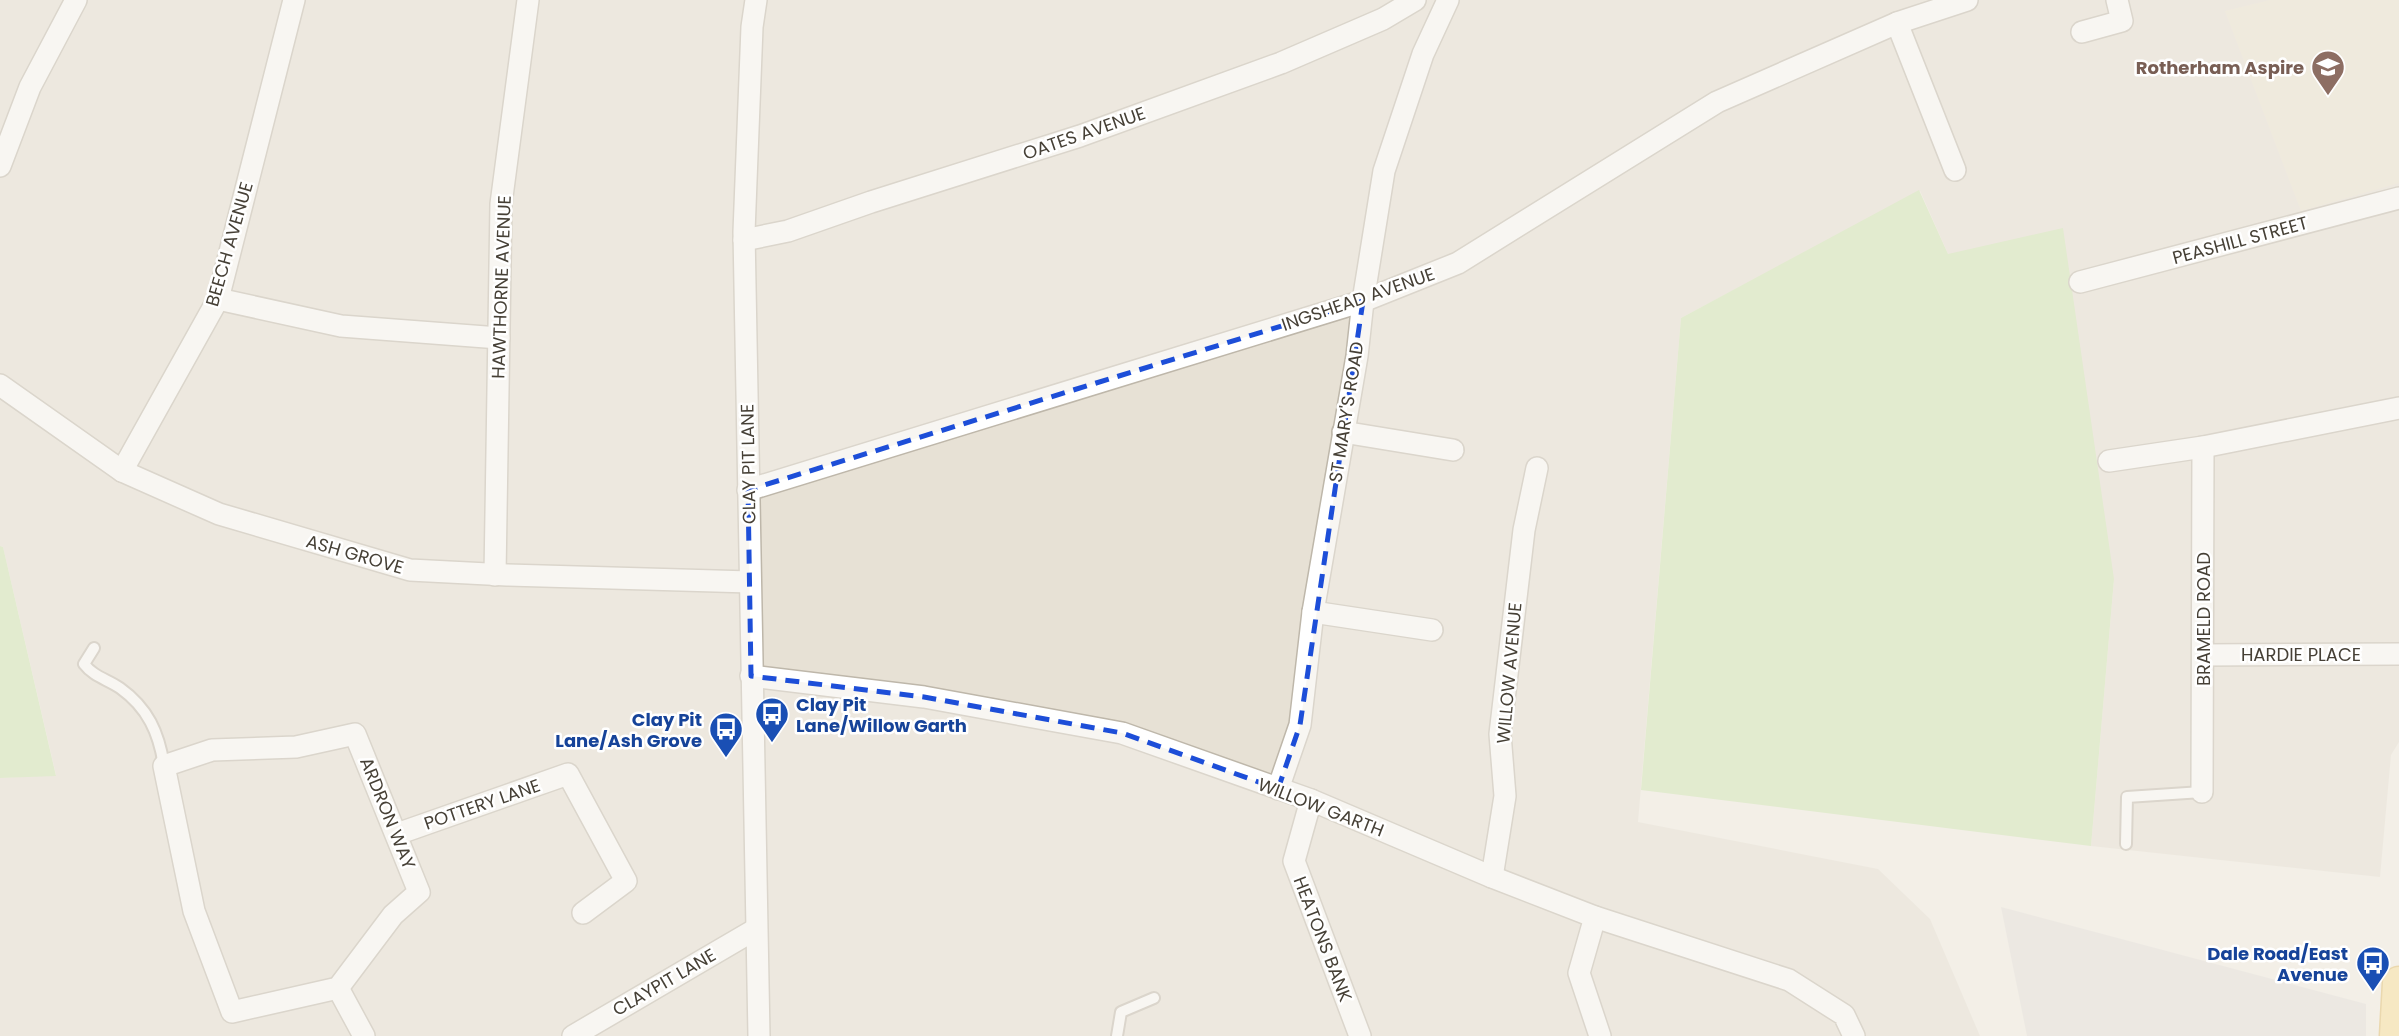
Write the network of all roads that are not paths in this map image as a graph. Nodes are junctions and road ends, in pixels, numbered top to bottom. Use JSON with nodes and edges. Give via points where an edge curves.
{"nodes":[{"id":1,"x":76,"y":0,"type":"edge"},
{"id":2,"x":294,"y":0,"type":"edge"},
{"id":3,"x":528,"y":0,"type":"edge"},
{"id":4,"x":756,"y":0,"type":"edge"},
{"id":5,"x":1415,"y":0,"type":"edge"},
{"id":6,"x":1448,"y":0,"type":"edge"},
{"id":7,"x":1967,"y":0,"type":"edge"},
{"id":8,"x":2117,"y":0,"type":"edge"},
{"id":9,"x":1898,"y":23,"type":"junction"},
{"id":10,"x":2082,"y":32,"type":"dead end"},
{"id":11,"x":0,"y":166,"type":"edge"},
{"id":12,"x":1955,"y":170,"type":"dead end"},
{"id":13,"x":2399,"y":198,"type":"edge"},
{"id":14,"x":744,"y":240,"type":"junction"},
{"id":15,"x":2080,"y":282,"type":"dead end"},
{"id":16,"x":218,"y":299,"type":"junction"},
{"id":17,"x":1363,"y":301,"type":"junction"},
{"id":18,"x":499,"y":338,"type":"junction"},
{"id":19,"x":0,"y":385,"type":"edge"},
{"id":20,"x":2399,"y":408,"type":"edge"},
{"id":21,"x":1343,"y":432,"type":"junction"},
{"id":22,"x":2203,"y":447,"type":"junction"},
{"id":23,"x":1454,"y":450,"type":"dead end"},
{"id":24,"x":2109,"y":461,"type":"dead end"},
{"id":25,"x":1537,"y":468,"type":"dead end"},
{"id":26,"x":122,"y":471,"type":"junction"},
{"id":27,"x":748,"y":490,"type":"junction"},
{"id":28,"x":495,"y":575,"type":"junction"},
{"id":29,"x":750,"y":582,"type":"junction"},
{"id":30,"x":1313,"y":612,"type":"junction"},
{"id":31,"x":1432,"y":630,"type":"dead end"},
{"id":32,"x":93,"y":648,"type":"dead end"},
{"id":33,"x":2399,"y":654,"type":"edge"},
{"id":34,"x":2204,"y":655,"type":"junction"},
{"id":35,"x":751,"y":676,"type":"junction"},
{"id":36,"x":164,"y":766,"type":"junction"},
{"id":37,"x":1278,"y":789,"type":"junction"},
{"id":38,"x":2202,"y":792,"type":"joint"},
{"id":39,"x":1311,"y":800,"type":"junction"},
{"id":40,"x":397,"y":834,"type":"junction"},
{"id":41,"x":2126,"y":844,"type":"dead end"},
{"id":42,"x":1492,"y":877,"type":"junction"},
{"id":43,"x":583,"y":913,"type":"dead end"},
{"id":44,"x":1595,"y":917,"type":"junction"},
{"id":45,"x":756,"y":929,"type":"junction"},
{"id":46,"x":2399,"y":983,"type":"edge"},
{"id":47,"x":338,"y":988,"type":"junction"},
{"id":48,"x":1154,"y":998,"type":"dead end"},
{"id":49,"x":364,"y":1036,"type":"edge"},
{"id":50,"x":573,"y":1036,"type":"edge"},
{"id":51,"x":759,"y":1036,"type":"edge"},
{"id":52,"x":1118,"y":1036,"type":"edge"},
{"id":53,"x":1360,"y":1036,"type":"edge"},
{"id":54,"x":1600,"y":1036,"type":"edge"},
{"id":55,"x":1854,"y":1036,"type":"edge"},
{"id":56,"x":2396,"y":1036,"type":"edge"}],
"edges":[{"from":1,"to":11,"type":"street","via":[[30,87]]},
{"from":2,"to":16,"type":"street","name":"BEECH AVENUE"},
{"from":3,"to":18,"type":"street","name":"HAWTHORNE AVENUE","via":[[501,204]]},
{"from":4,"to":14,"type":"street","name":"CLAY PIT LANE"},
{"from":5,"to":14,"type":"street","name":"OATES AVENUE","via":[[1383,19],[1281,63],[1080,136],[788,231]]},
{"from":6,"to":17,"type":"street","name":"ST MARY'S ROAD","via":[[1423,54],[1384,171]]},
{"from":7,"to":9,"type":"street","name":"INGSHEAD AVENUE"},
{"from":8,"to":10,"type":"street","via":[[2122,21]]},
{"from":9,"to":12,"type":"street"},
{"from":9,"to":17,"type":"street","name":"INGSHEAD AVENUE","via":[[1717,102],[1458,263]]},
{"from":13,"to":15,"type":"street","name":"PEASHILL STREET"},
{"from":14,"to":27,"type":"street","name":"CLAY PIT LANE"},
{"from":16,"to":18,"type":"street","via":[[341,326]]},
{"from":16,"to":26,"type":"street","name":"BEECH AVENUE"},
{"from":17,"to":21,"type":"street","name":"ST MARY'S ROAD"},
{"from":17,"to":27,"type":"street","name":"INGSHEAD AVENUE"},
{"from":18,"to":28,"type":"street","name":"HAWTHORNE AVENUE"},
{"from":19,"to":26,"type":"street","name":"ASH GROVE"},
{"from":20,"to":22,"type":"street"},
{"from":21,"to":23,"type":"street"},
{"from":21,"to":30,"type":"street","name":"ST MARY'S ROAD"},
{"from":22,"to":24,"type":"street"},
{"from":22,"to":34,"type":"street","name":"BRAMELD ROAD"},
{"from":25,"to":42,"type":"street","name":"WILLOW AVENUE","via":[[1524,530],[1500,734],[1505,796]]},
{"from":26,"to":28,"type":"street","name":"ASH GROVE","via":[[219,514],[410,570]]},
{"from":27,"to":29,"type":"street","name":"CLAY PIT LANE"},
{"from":28,"to":29,"type":"street","name":"ASH GROVE"},
{"from":29,"to":35,"type":"street","name":"CLAY PIT LANE"},
{"from":30,"to":31,"type":"street"},
{"from":30,"to":37,"type":"street","name":"ST MARY'S ROAD","via":[[1300,725]]},
{"from":32,"to":36,"type":"lane","via":[[84,664],[92,674],[119,687],[150,719]]},
{"from":33,"to":34,"type":"street","name":"HARDIE PLACE"},
{"from":34,"to":38,"type":"street","name":"BRAMELD ROAD"},
{"from":35,"to":37,"type":"street","name":"WILLOW GARTH","via":[[924,697],[1122,733]]},
{"from":35,"to":45,"type":"street","name":"CLAY PIT LANE"},
{"from":36,"to":40,"type":"street","name":"ARDRON WAY","via":[[212,750],[296,747],[355,734]]},
{"from":36,"to":47,"type":"street","via":[[194,911],[232,1012]]},
{"from":37,"to":39,"type":"street","name":"WILLOW GARTH"},
{"from":38,"to":41,"type":"lane","via":[[2127,797]]},
{"from":39,"to":42,"type":"street","name":"WILLOW GARTH"},
{"from":39,"to":53,"type":"street","name":"HEATONS BANK","via":[[1293,861]]},
{"from":40,"to":43,"type":"street","name":"POTTERY LANE","via":[[568,774],[626,881]]},
{"from":40,"to":47,"type":"street","name":"ARDRON WAY","via":[[419,892],[393,915]]},
{"from":42,"to":44,"type":"street","name":"WILLOW GARTH"},
{"from":44,"to":54,"type":"street","via":[[1579,973]]},
{"from":44,"to":55,"type":"street","name":"WILLOW GARTH","via":[[1789,980],[1843,1015]]},
{"from":45,"to":50,"type":"street","name":"CLAYPIT LANE"},
{"from":45,"to":51,"type":"street","name":"CLAY PIT LANE"},
{"from":46,"to":56,"type":"main road"},
{"from":47,"to":49,"type":"street"},
{"from":48,"to":52,"type":"lane","via":[[1121,1012]]}]}
